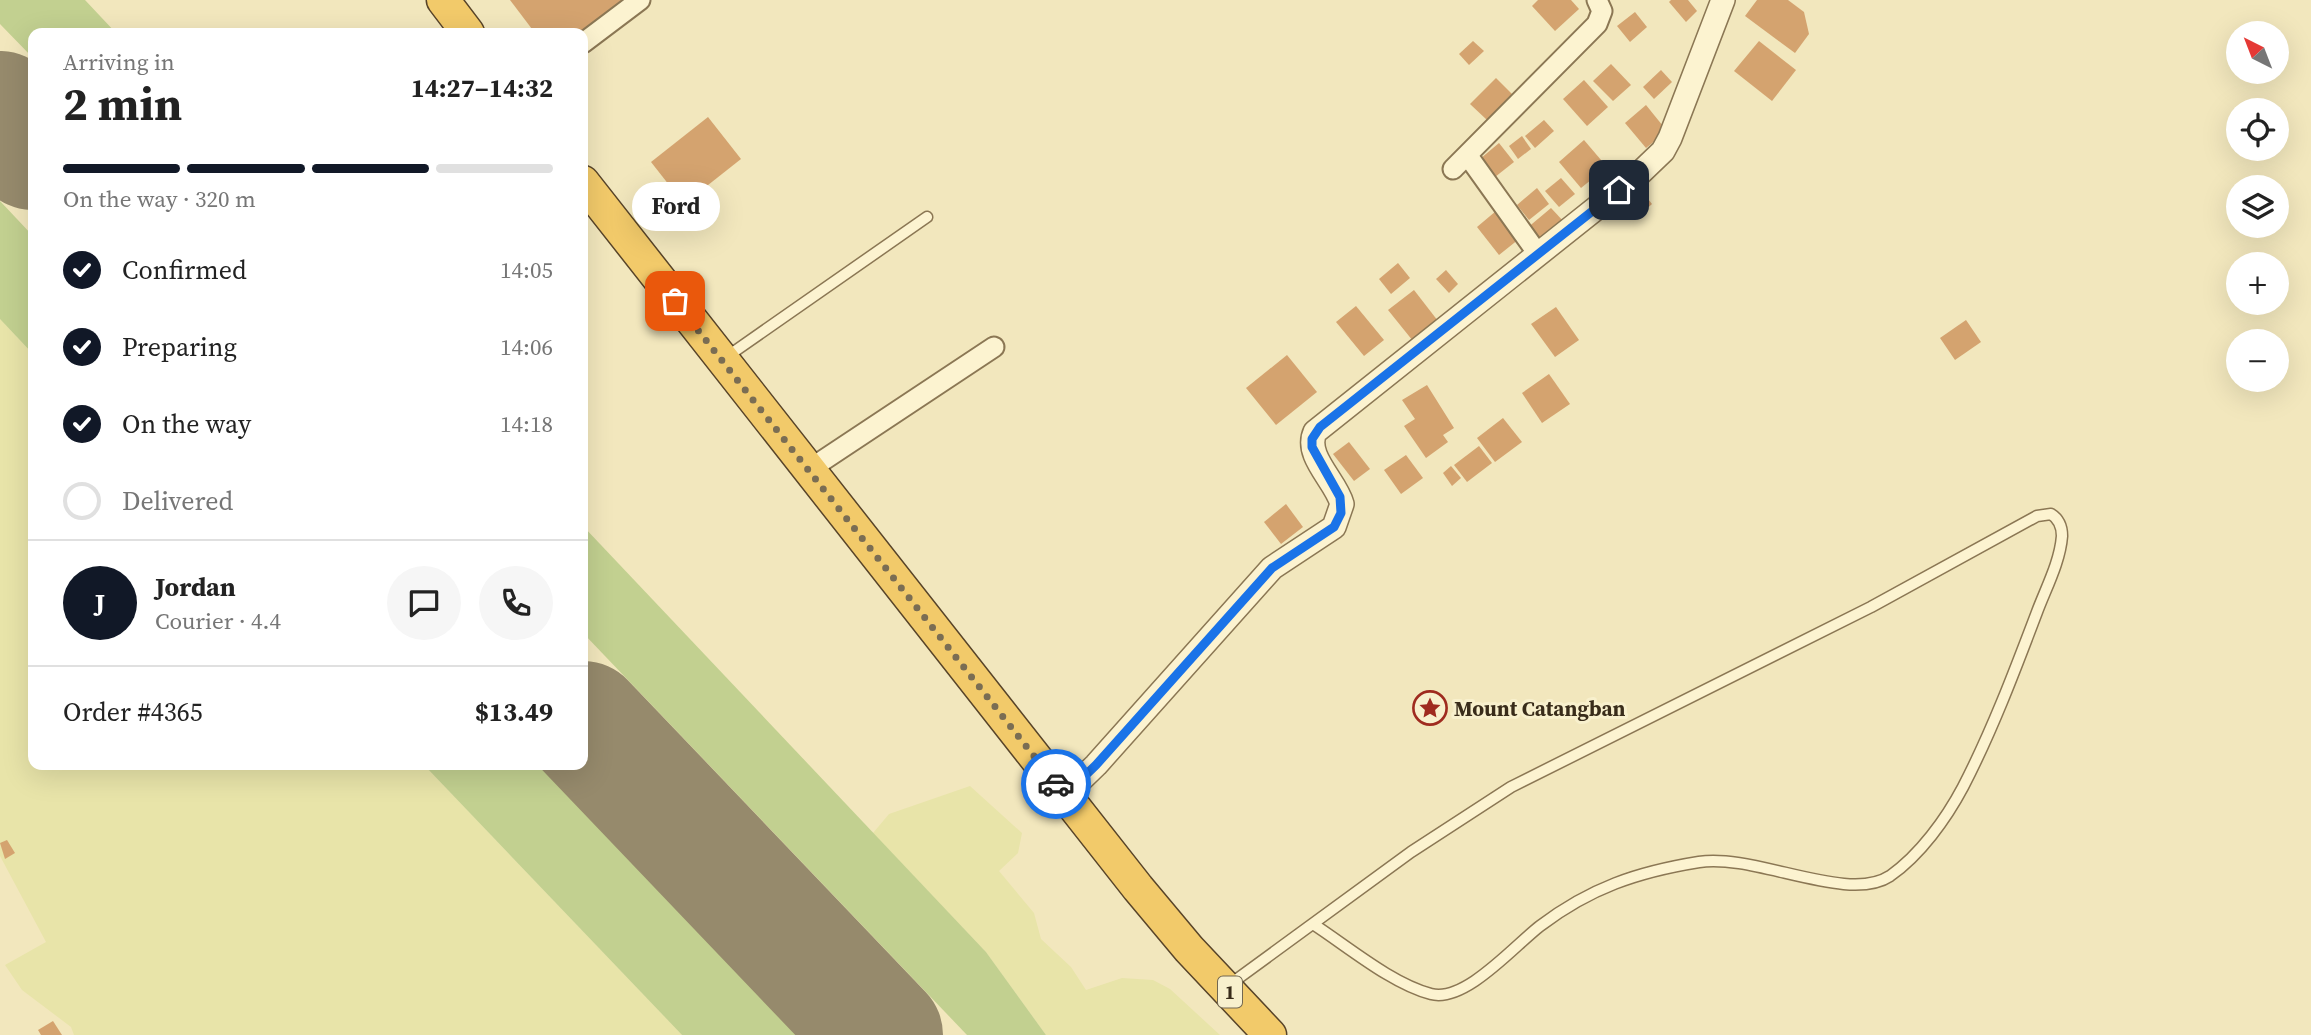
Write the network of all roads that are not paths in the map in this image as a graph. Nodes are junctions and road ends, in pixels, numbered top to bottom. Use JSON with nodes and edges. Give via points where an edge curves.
{"nodes":[{"id":1,"x":443,"y":0,"type":"edge"},
{"id":2,"x":640,"y":0,"type":"edge"},
{"id":3,"x":1597,"y":0,"type":"edge"},
{"id":4,"x":1723,"y":0,"type":"edge"},
{"id":5,"x":464,"y":28,"type":"edge"},
{"id":6,"x":588,"y":39,"type":"edge"},
{"id":7,"x":588,"y":188,"type":"edge"},
{"id":8,"x":927,"y":217,"type":"dead end"},
{"id":9,"x":1538,"y":254,"type":"junction"},
{"id":10,"x":994,"y":346,"type":"dead end"},
{"id":11,"x":722,"y":361,"type":"junction"},
{"id":12,"x":807,"y":471,"type":"junction"},
{"id":13,"x":1065,"y":795,"type":"junction"},
{"id":14,"x":1313,"y":924,"type":"junction"},
{"id":15,"x":1226,"y":987,"type":"junction"},
{"id":16,"x":1270,"y":1035,"type":"edge"}],
"edges":[{"from":1,"to":5,"type":"highway"},
{"from":2,"to":6,"type":"street"},
{"from":3,"to":9,"type":"street","via":[[1602,11],[1597,24],[1460,163]]},
{"from":4,"to":9,"type":"street","via":[[1663,151]]},
{"from":7,"to":11,"type":"highway","number":"1"},
{"from":8,"to":11,"type":"lane"},
{"from":9,"to":13,"type":"street","via":[[1315,432],[1314,453],[1342,504],[1334,527],[1272,568]]},
{"from":10,"to":12,"type":"street"},
{"from":11,"to":12,"type":"highway","number":"1"},
{"from":12,"to":13,"type":"highway","number":"1"},
{"from":13,"to":15,"type":"highway","number":"1","via":[[1181,939]]},
{"from":14,"to":14,"type":"lane","via":[[1511,786],[1871,607],[2036,516],[2051,514],[2059,521],[2062,536],[2057,559],[1963,787],[1940,824],[1889,876],[1851,886],[1743,862],[1708,860],[1653,869],[1598,888],[1540,926],[1477,979],[1446,995],[1408,985]]},
{"from":14,"to":15,"type":"lane"},
{"from":15,"to":16,"type":"highway","number":"1"}]}
